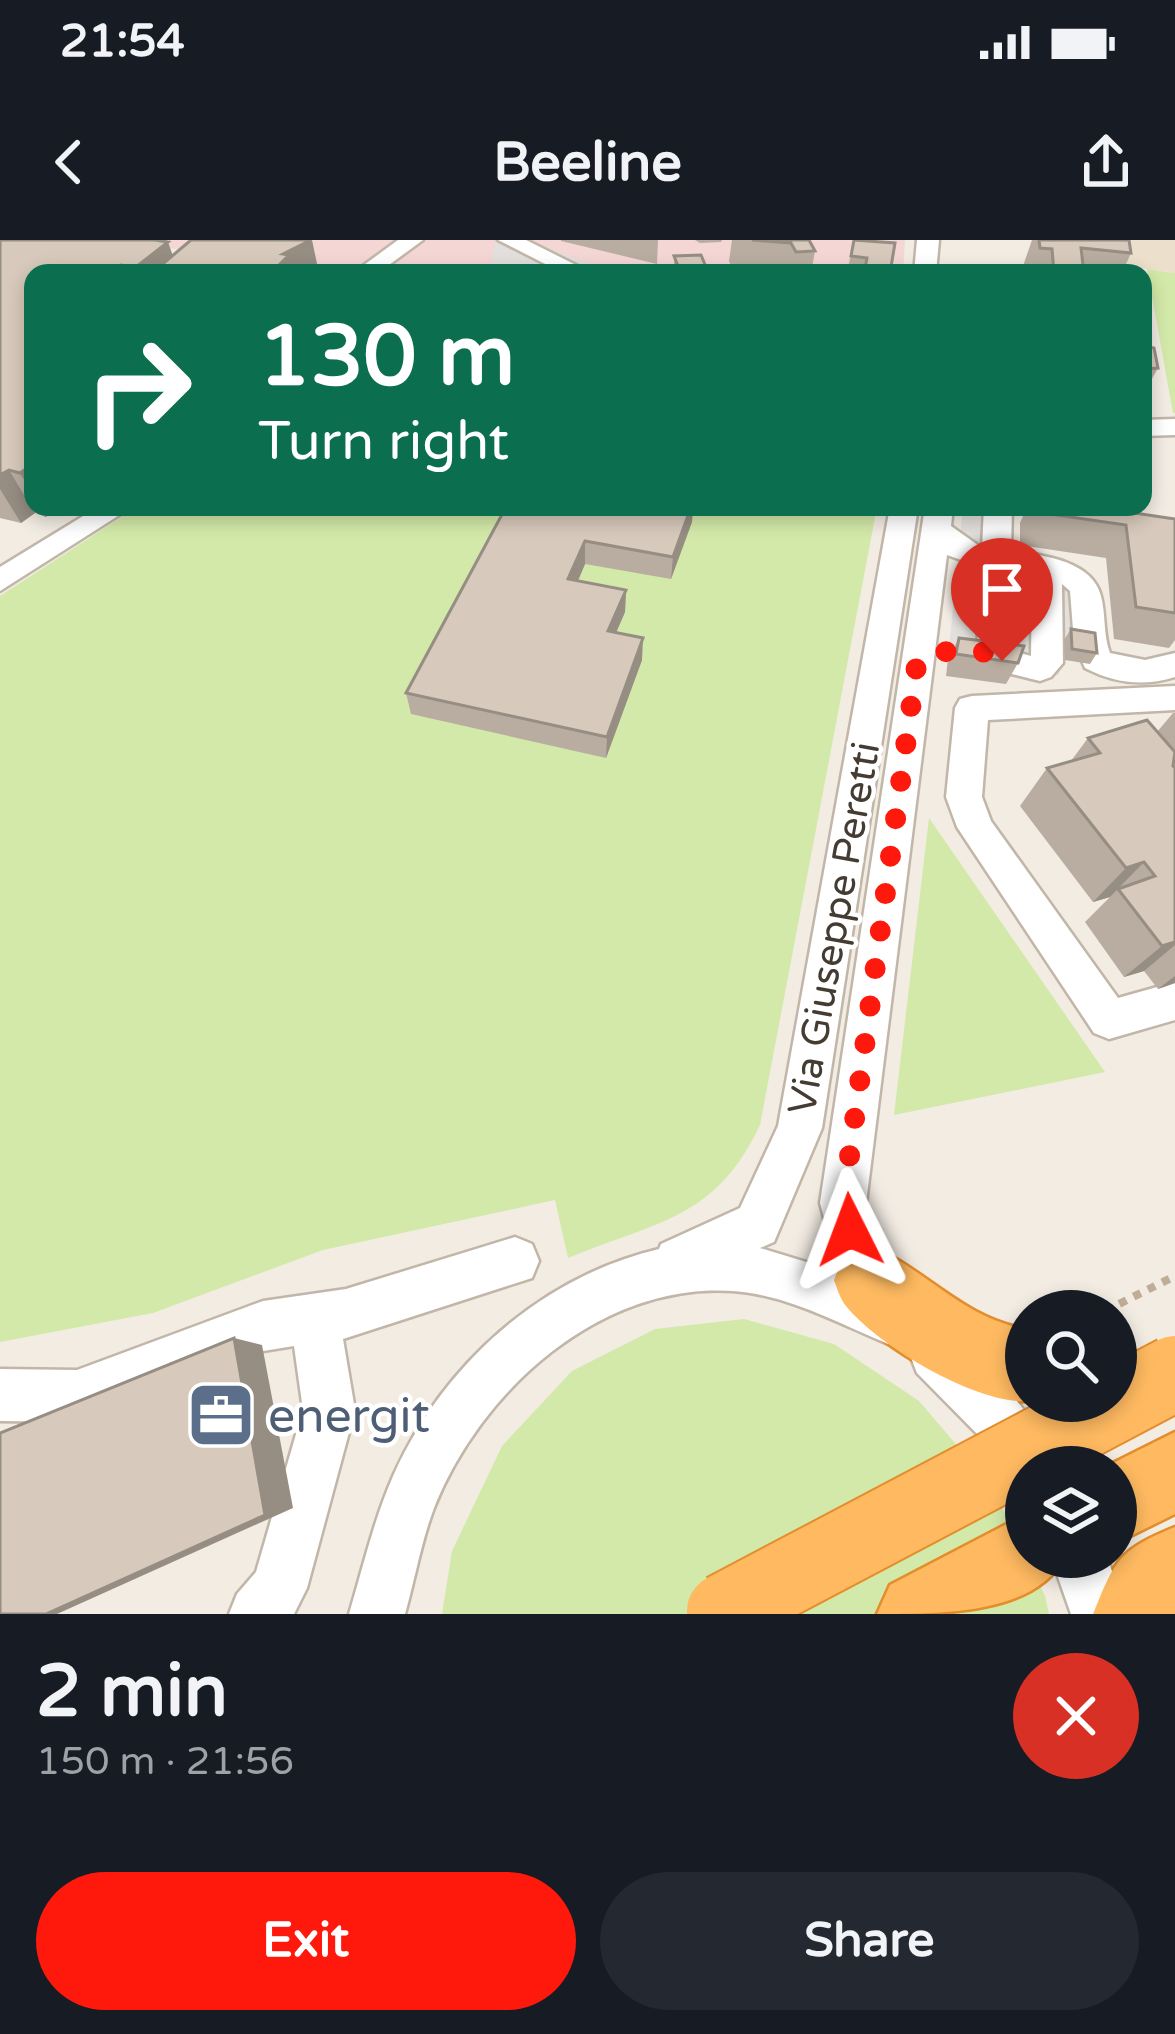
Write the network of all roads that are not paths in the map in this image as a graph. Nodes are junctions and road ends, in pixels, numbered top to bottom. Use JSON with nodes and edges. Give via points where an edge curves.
{"nodes":[{"id":1,"x":509,"y":240,"type":"edge"},
{"id":2,"x":404,"y":241,"type":"edge"},
{"id":3,"x":375,"y":264,"type":"edge"},
{"id":4,"x":561,"y":264,"type":"edge"},
{"id":5,"x":104,"y":516,"type":"edge"},
{"id":6,"x":927,"y":516,"type":"edge"},
{"id":7,"x":927,"y":516,"type":"edge"},
{"id":8,"x":929,"y":516,"type":"edge"},
{"id":9,"x":1003,"y":516,"type":"edge"},
{"id":10,"x":995,"y":559,"type":"junction"},
{"id":11,"x":1040,"y":566,"type":"junction"},
{"id":12,"x":0,"y":581,"type":"edge"},
{"id":13,"x":993,"y":654,"type":"junction"},
{"id":14,"x":917,"y":662,"type":"junction"},
{"id":15,"x":1175,"y":665,"type":"edge"},
{"id":16,"x":1175,"y":698,"type":"edge"},
{"id":17,"x":1175,"y":1001,"type":"edge"},
{"id":18,"x":515,"y":1261,"type":"dead end"},
{"id":19,"x":650,"y":1274,"type":"junction"},
{"id":20,"x":879,"y":1300,"type":"junction"},
{"id":21,"x":315,"y":1318,"type":"junction"},
{"id":22,"x":1005,"y":1375,"type":"edge"},
{"id":23,"x":0,"y":1395,"type":"edge"},
{"id":24,"x":1025,"y":1422,"type":"edge"},
{"id":25,"x":1175,"y":1472,"type":"edge"},
{"id":26,"x":1137,"y":1493,"type":"edge"},
{"id":27,"x":1005,"y":1566,"type":"edge"},
{"id":28,"x":1175,"y":1568,"type":"edge"},
{"id":29,"x":1086,"y":1578,"type":"edge"},
{"id":30,"x":257,"y":1614,"type":"edge"},
{"id":31,"x":376,"y":1614,"type":"edge"},
{"id":32,"x":718,"y":1614,"type":"edge"},
{"id":33,"x":919,"y":1614,"type":"edge"},
{"id":34,"x":1099,"y":1614,"type":"edge"},
{"id":35,"x":1136,"y":1614,"type":"edge"}],
"edges":[{"from":1,"to":4,"type":"street"},
{"from":2,"to":3,"type":"street"},
{"from":5,"to":12,"type":"street"},
{"from":6,"to":14,"type":"street","name":"Via Giuseppe Peretti"},
{"from":7,"to":19,"type":"street","name":"Via Giuseppe Peretti","via":[[800,1128],[757,1225]]},
{"from":8,"to":10,"type":"street","via":[[960,551]]},
{"from":9,"to":10,"type":"street"},
{"from":10,"to":11,"type":"street"},
{"from":10,"to":13,"type":"street"},
{"from":11,"to":13,"type":"street","via":[[1047,572],[1048,663],[1040,669]]},
{"from":11,"to":15,"type":"street","via":[[1069,572],[1088,590],[1096,660],[1140,671]]},
{"from":13,"to":14,"type":"street","via":[[936,651]]},
{"from":14,"to":20,"type":"street","name":"Via Giuseppe Peretti","via":[[843,1204],[856,1257]]},
{"from":16,"to":17,"type":"street","via":[[971,708],[964,797],[976,827],[1109,1020]]},
{"from":18,"to":21,"type":"street"},
{"from":19,"to":20,"type":"street","via":[[729,1267]]},
{"from":19,"to":31,"type":"street","name":"Via Giuseppe Peretti","via":[[558,1313],[478,1384],[414,1489]]},
{"from":20,"to":22,"type":"highway","via":[[998,1363]]},
{"from":21,"to":23,"type":"street","via":[[263,1326],[77,1396]]},
{"from":21,"to":30,"type":"street","via":[[329,1410],[279,1588]]},
{"from":24,"to":32,"type":"highway","bridge":true},
{"from":25,"to":26,"type":"highway"},
{"from":27,"to":33,"type":"highway"},
{"from":28,"to":35,"type":"highway","via":[[1144,1590]]},
{"from":29,"to":34,"type":"street"}]}
